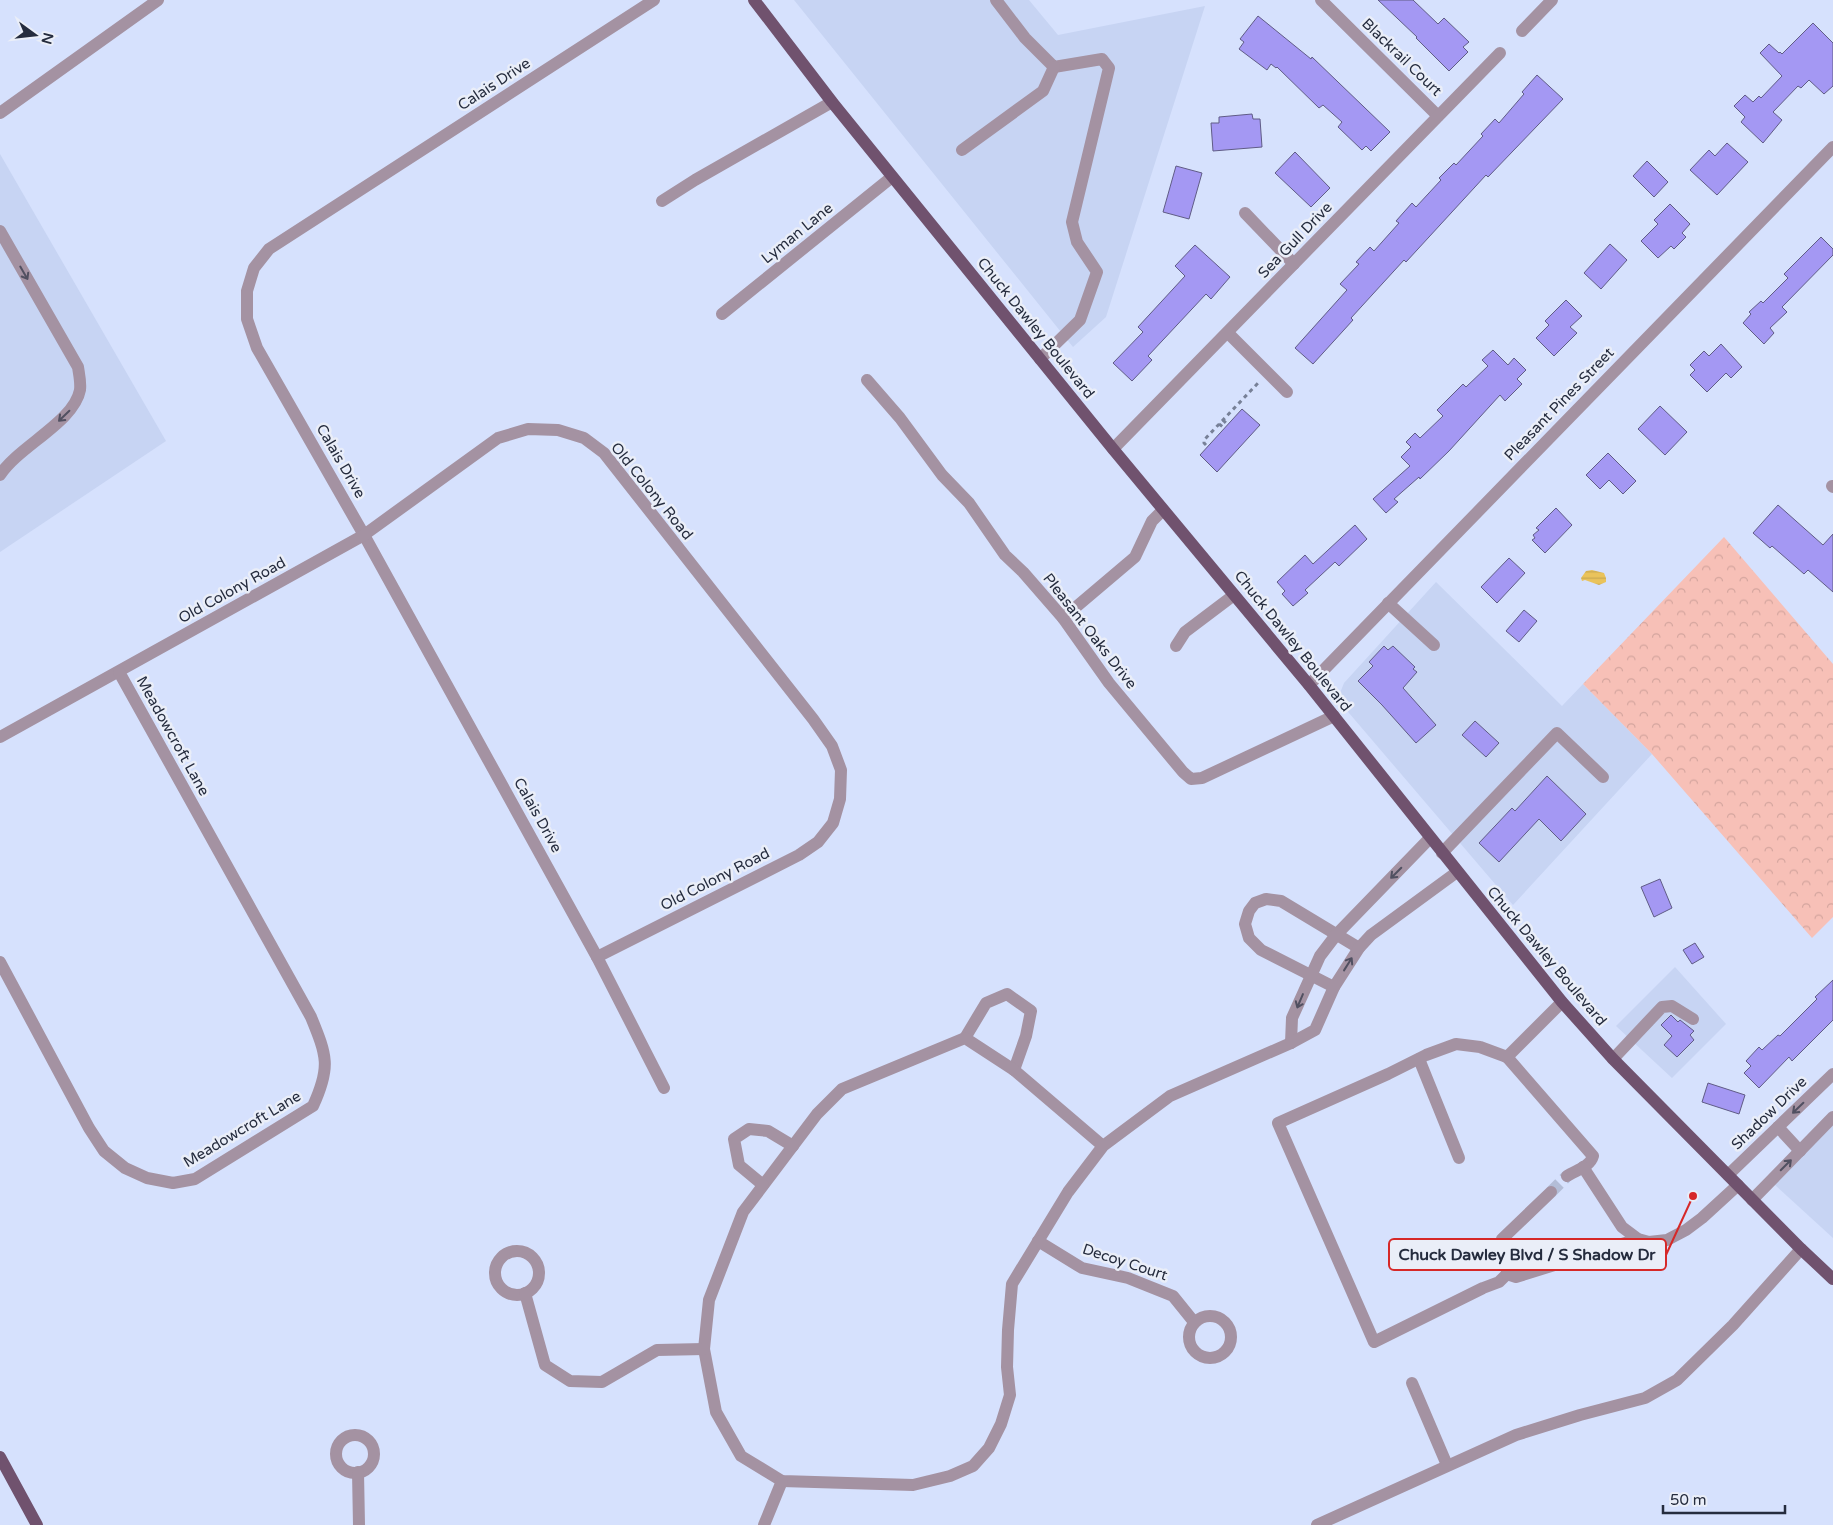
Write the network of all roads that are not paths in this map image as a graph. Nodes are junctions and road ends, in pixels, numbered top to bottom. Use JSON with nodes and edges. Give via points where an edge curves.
{"nodes":[{"id":1,"x":158,"y":0,"type":"edge"},
{"id":2,"x":654,"y":0,"type":"edge"},
{"id":3,"x":754,"y":0,"type":"edge"},
{"id":4,"x":996,"y":0,"type":"edge"},
{"id":5,"x":1321,"y":0,"type":"edge"},
{"id":6,"x":1552,"y":0,"type":"edge"},
{"id":7,"x":1522,"y":32,"type":"dead end"},
{"id":8,"x":1500,"y":53,"type":"dead end"},
{"id":9,"x":1054,"y":67,"type":"junction"},
{"id":10,"x":832,"y":102,"type":"junction"},
{"id":11,"x":0,"y":113,"type":"edge"},
{"id":12,"x":1438,"y":116,"type":"junction"},
{"id":13,"x":1833,"y":147,"type":"edge"},
{"id":14,"x":962,"y":150,"type":"dead end"},
{"id":15,"x":892,"y":177,"type":"junction"},
{"id":16,"x":662,"y":201,"type":"dead end"},
{"id":17,"x":1245,"y":214,"type":"dead end"},
{"id":18,"x":0,"y":231,"type":"edge"},
{"id":19,"x":1294,"y":264,"type":"junction"},
{"id":20,"x":722,"y":314,"type":"dead end"},
{"id":21,"x":1228,"y":333,"type":"junction"},
{"id":22,"x":1040,"y":359,"type":"junction"},
{"id":23,"x":867,"y":380,"type":"dead end"},
{"id":24,"x":1287,"y":392,"type":"dead end"},
{"id":25,"x":1113,"y":449,"type":"junction"},
{"id":26,"x":0,"y":475,"type":"edge"},
{"id":27,"x":1163,"y":510,"type":"junction"},
{"id":28,"x":364,"y":535,"type":"junction"},
{"id":29,"x":1234,"y":595,"type":"junction"},
{"id":30,"x":1388,"y":603,"type":"junction"},
{"id":31,"x":1063,"y":618,"type":"junction"},
{"id":32,"x":1176,"y":646,"type":"dead end"},
{"id":33,"x":1434,"y":646,"type":"dead end"},
{"id":34,"x":119,"y":672,"type":"junction"},
{"id":35,"x":1309,"y":685,"type":"junction"},
{"id":36,"x":1334,"y":716,"type":"junction"},
{"id":37,"x":0,"y":737,"type":"edge"},
{"id":38,"x":1603,"y":777,"type":"dead end"},
{"id":39,"x":1430,"y":838,"type":"junction"},
{"id":40,"x":1442,"y":853,"type":"junction"},
{"id":41,"x":1457,"y":872,"type":"junction"},
{"id":42,"x":1336,"y":935,"type":"junction"},
{"id":43,"x":1359,"y":948,"type":"junction"},
{"id":44,"x":597,"y":957,"type":"junction"},
{"id":45,"x":0,"y":962,"type":"edge"},
{"id":46,"x":1311,"y":975,"type":"junction"},
{"id":47,"x":1334,"y":988,"type":"junction"},
{"id":48,"x":1562,"y":1002,"type":"junction"},
{"id":49,"x":1693,"y":1019,"type":"dead end"},
{"id":50,"x":965,"y":1038,"type":"junction"},
{"id":51,"x":1291,"y":1044,"type":"junction"},
{"id":52,"x":1507,"y":1057,"type":"junction"},
{"id":53,"x":1419,"y":1059,"type":"junction"},
{"id":54,"x":1613,"y":1059,"type":"junction"},
{"id":55,"x":1014,"y":1070,"type":"junction"},
{"id":56,"x":1833,"y":1074,"type":"edge"},
{"id":57,"x":664,"y":1088,"type":"dead end"},
{"id":58,"x":1833,"y":1118,"type":"edge"},
{"id":59,"x":1778,"y":1127,"type":"junction"},
{"id":60,"x":793,"y":1146,"type":"junction"},
{"id":61,"x":1103,"y":1146,"type":"junction"},
{"id":62,"x":1800,"y":1151,"type":"junction"},
{"id":63,"x":1459,"y":1158,"type":"dead end"},
{"id":64,"x":1583,"y":1167,"type":"junction"},
{"id":65,"x":1728,"y":1175,"type":"junction"},
{"id":66,"x":1567,"y":1176,"type":"tunnel mouth"},
{"id":67,"x":763,"y":1185,"type":"junction"},
{"id":68,"x":1738,"y":1185,"type":"junction"},
{"id":69,"x":1551,"y":1192,"type":"tunnel mouth"},
{"id":70,"x":1752,"y":1200,"type":"junction"},
{"id":71,"x":1638,"y":1239,"type":"junction"},
{"id":72,"x":1038,"y":1241,"type":"junction"},
{"id":73,"x":1801,"y":1249,"type":"junction"},
{"id":74,"x":1507,"y":1274,"type":"junction"},
{"id":75,"x":1833,"y":1279,"type":"edge"},
{"id":76,"x":525,"y":1293,"type":"dead end"},
{"id":77,"x":1194,"y":1322,"type":"dead end"},
{"id":78,"x":704,"y":1349,"type":"junction"},
{"id":79,"x":1412,"y":1382,"type":"dead end"},
{"id":80,"x":0,"y":1457,"type":"edge"},
{"id":81,"x":1448,"y":1465,"type":"junction"},
{"id":82,"x":358,"y":1472,"type":"dead end"},
{"id":83,"x":782,"y":1481,"type":"junction"},
{"id":84,"x":38,"y":1525,"type":"edge"},
{"id":85,"x":359,"y":1525,"type":"edge"},
{"id":86,"x":764,"y":1525,"type":"edge"},
{"id":87,"x":1317,"y":1525,"type":"edge"}],
"edges":[{"from":1,"to":11,"type":"street"},
{"from":2,"to":28,"type":"street","name":"Calais Drive","via":[[269,249],[254,268],[246,319],[257,348]]},
{"from":3,"to":10,"type":"main road","name":"Chuck Dawley Boulevard"},
{"from":4,"to":9,"type":"street","via":[[1025,38]]},
{"from":5,"to":12,"type":"street","name":"Blackrail Court"},
{"from":6,"to":7,"type":"street"},
{"from":8,"to":12,"type":"street","name":"Sea Gull Drive"},
{"from":9,"to":14,"type":"street","via":[[1043,91]]},
{"from":9,"to":22,"type":"street","via":[[1102,59],[1109,68],[1072,222],[1077,242],[1097,272],[1080,320]]},
{"from":10,"to":15,"type":"main road","name":"Chuck Dawley Boulevard"},
{"from":10,"to":16,"type":"street"},
{"from":12,"to":19,"type":"street","name":"Sea Gull Drive"},
{"from":13,"to":30,"type":"street","name":"Pleasant Pines Street"},
{"from":15,"to":20,"type":"street","name":"Lyman Lane"},
{"from":15,"to":22,"type":"main road","name":"Chuck Dawley Boulevard"},
{"from":17,"to":19,"type":"street"},
{"from":18,"to":26,"type":"street","one_way":true,"via":[[78,367],[80,379],[79,394],[73,408],[8,464]]},
{"from":19,"to":21,"type":"street","name":"Sea Gull Drive"},
{"from":21,"to":24,"type":"street"},
{"from":21,"to":25,"type":"street","name":"Sea Gull Drive"},
{"from":22,"to":25,"type":"main road","name":"Chuck Dawley Boulevard"},
{"from":23,"to":31,"type":"street","name":"Pleasant Oaks Drive","via":[[942,475],[969,503],[1004,555]]},
{"from":25,"to":27,"type":"main road","name":"Chuck Dawley Boulevard"},
{"from":27,"to":29,"type":"main road","name":"Chuck Dawley Boulevard"},
{"from":27,"to":31,"type":"street","via":[[1152,521],[1135,557]]},
{"from":28,"to":34,"type":"street","name":"Old Colony Road"},
{"from":28,"to":44,"type":"street","name":"Calais Drive"},
{"from":28,"to":44,"type":"street","name":"Old Colony Road","via":[[498,438],[528,429],[558,430],[584,438],[604,454],[832,746],[841,770],[840,799],[833,823],[818,842],[799,855]]},
{"from":29,"to":32,"type":"street","via":[[1185,632]]},
{"from":29,"to":35,"type":"main road","name":"Chuck Dawley Boulevard"},
{"from":30,"to":33,"type":"street"},
{"from":30,"to":35,"type":"street","name":"Pleasant Pines Street"},
{"from":31,"to":36,"type":"street","name":"Pleasant Oaks Drive","via":[[1109,683],[1191,779],[1202,778]]},
{"from":34,"to":37,"type":"street","name":"Old Colony Road"},
{"from":34,"to":45,"type":"street","name":"Meadowcroft Lane","via":[[311,1017],[326,1062],[322,1086],[313,1106],[195,1179],[173,1183],[148,1178],[125,1168],[104,1151],[88,1128]]},
{"from":35,"to":36,"type":"main road","name":"Chuck Dawley Boulevard"},
{"from":36,"to":39,"type":"main road","name":"Chuck Dawley Boulevard"},
{"from":38,"to":40,"type":"street","via":[[1557,733]]},
{"from":39,"to":40,"type":"main road","name":"Chuck Dawley Boulevard"},
{"from":39,"to":42,"type":"street","one_way":true},
{"from":40,"to":41,"type":"main road","name":"Chuck Dawley Boulevard"},
{"from":41,"to":43,"type":"street","via":[[1371,935]]},
{"from":41,"to":48,"type":"main road","name":"Chuck Dawley Boulevard"},
{"from":42,"to":43,"type":"street"},
{"from":42,"to":46,"type":"street"},
{"from":42,"to":46,"type":"street","via":[[1281,901],[1266,899],[1255,903],[1249,911],[1245,924],[1249,938],[1261,950]]},
{"from":47,"to":43,"type":"street","one_way":true},
{"from":44,"to":57,"type":"street","name":"Calais Drive"},
{"from":46,"to":47,"type":"street"},
{"from":46,"to":51,"type":"street","one_way":true,"via":[[1292,1018]]},
{"from":47,"to":51,"type":"street","via":[[1315,1030]]},
{"from":48,"to":52,"type":"street"},
{"from":48,"to":54,"type":"main road","name":"Chuck Dawley Boulevard"},
{"from":49,"to":54,"type":"street","via":[[1672,1006],[1662,1007]]},
{"from":50,"to":55,"type":"street"},
{"from":50,"to":55,"type":"street","via":[[986,1003],[1007,994],[1031,1011]]},
{"from":50,"to":60,"type":"street","via":[[842,1089],[817,1114]]},
{"from":51,"to":61,"type":"street","via":[[1170,1096]]},
{"from":52,"to":53,"type":"street","via":[[1480,1047],[1456,1044]]},
{"from":52,"to":64,"type":"street","via":[[1593,1156]]},
{"from":53,"to":63,"type":"street"},
{"from":53,"to":74,"type":"street","via":[[1278,1123],[1374,1342],[1499,1282]]},
{"from":54,"to":65,"type":"main road","name":"Chuck Dawley Boulevard"},
{"from":55,"to":61,"type":"street"},
{"from":56,"to":59,"type":"street","name":"Shadow Drive","one_way":true},
{"from":58,"to":62,"type":"street"},
{"from":59,"to":62,"type":"street"},
{"from":59,"to":65,"type":"street","name":"Shadow Drive"},
{"from":60,"to":67,"type":"street"},
{"from":60,"to":67,"type":"street","via":[[768,1131],[749,1130],[734,1139],[739,1165]]},
{"from":61,"to":72,"type":"street","via":[[1068,1192]]},
{"from":70,"to":62,"type":"street","one_way":true},
{"from":64,"to":66,"type":"street"},
{"from":64,"to":71,"type":"street","via":[[1622,1227]]},
{"from":65,"to":68,"type":"main road","name":"Chuck Dawley Boulevard"},
{"from":67,"to":78,"type":"street","via":[[743,1212],[709,1300]]},
{"from":68,"to":70,"type":"main road","name":"Chuck Dawley Boulevard"},
{"from":68,"to":71,"type":"street","via":[[1686,1230],[1666,1240],[1649,1242]]},
{"from":69,"to":74,"type":"street","via":[[1502,1239],[1500,1245]]},
{"from":70,"to":73,"type":"main road","name":"Chuck Dawley Boulevard"},
{"from":71,"to":74,"type":"street","via":[[1516,1277]]},
{"from":72,"to":77,"type":"street","name":"Decoy Court","via":[[1082,1268],[1128,1278],[1173,1296]]},
{"from":72,"to":83,"type":"street","via":[[1012,1284],[1007,1349],[1010,1395],[989,1448],[973,1466],[950,1476],[913,1485]]},
{"from":73,"to":75,"type":"main road","name":"Chuck Dawley Boulevard"},
{"from":73,"to":81,"type":"street","via":[[1676,1380],[1645,1398],[1516,1435]]},
{"from":76,"to":78,"type":"street","via":[[545,1365],[570,1381],[602,1382],[657,1350]]},
{"from":78,"to":83,"type":"street","via":[[716,1412],[741,1456]]},
{"from":79,"to":81,"type":"street"},
{"from":80,"to":84,"type":"main road"},
{"from":81,"to":87,"type":"street"},
{"from":82,"to":85,"type":"street"},
{"from":83,"to":86,"type":"street"}]}
